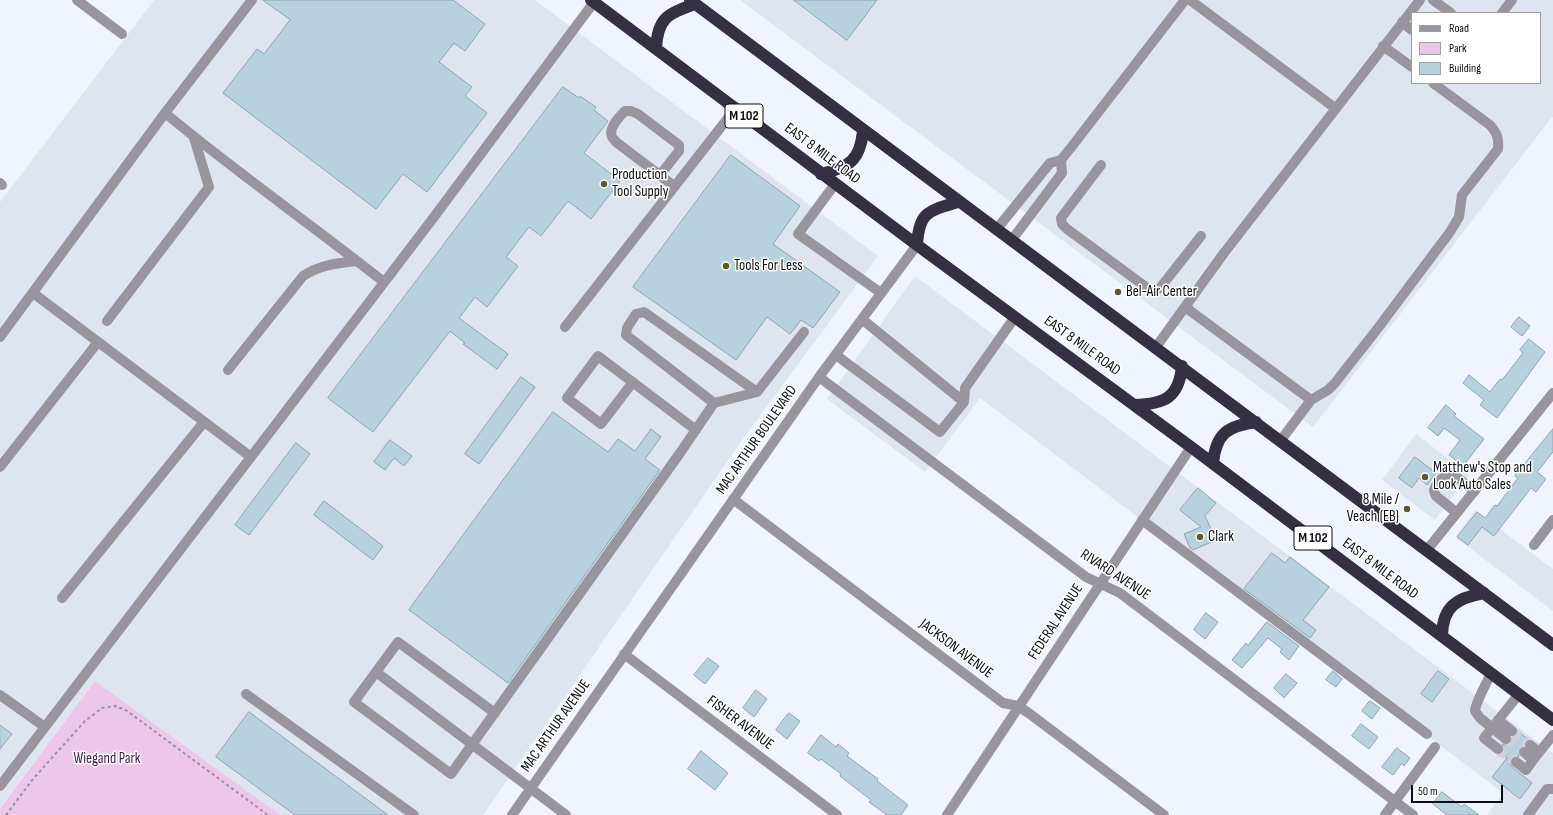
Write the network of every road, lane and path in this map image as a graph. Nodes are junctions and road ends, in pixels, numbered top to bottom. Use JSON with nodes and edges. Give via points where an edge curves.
{"nodes":[{"id":1,"x":77,"y":0,"type":"edge"},
{"id":2,"x":252,"y":0,"type":"edge"},
{"id":3,"x":1185,"y":0,"type":"edge"},
{"id":4,"x":1190,"y":0,"type":"edge"},
{"id":5,"x":1420,"y":0,"type":"edge"},
{"id":6,"x":1434,"y":0,"type":"edge"},
{"id":7,"x":1512,"y":0,"type":"edge"},
{"id":8,"x":592,"y":1,"type":"edge"},
{"id":9,"x":692,"y":2,"type":"edge"},
{"id":10,"x":1450,"y":12,"type":"edge"},
{"id":11,"x":1503,"y":12,"type":"edge"},
{"id":12,"x":1402,"y":22,"type":"junction"},
{"id":13,"x":1411,"y":29,"type":"edge"},
{"id":14,"x":122,"y":34,"type":"dead end"},
{"id":15,"x":1383,"y":46,"type":"junction"},
{"id":16,"x":656,"y":48,"type":"junction"},
{"id":17,"x":1411,"y":67,"type":"edge"},
{"id":18,"x":1439,"y":85,"type":"edge"},
{"id":19,"x":735,"y":108,"type":"junction"},
{"id":20,"x":1335,"y":108,"type":"junction"},
{"id":21,"x":165,"y":114,"type":"junction"},
{"id":22,"x":863,"y":131,"type":"junction"},
{"id":23,"x":194,"y":137,"type":"junction"},
{"id":24,"x":1061,"y":160,"type":"junction"},
{"id":25,"x":1101,"y":165,"type":"dead end"},
{"id":26,"x":821,"y":174,"type":"junction"},
{"id":27,"x":660,"y":175,"type":"junction"},
{"id":28,"x":835,"y":184,"type":"junction"},
{"id":29,"x":674,"y":186,"type":"junction"},
{"id":30,"x":958,"y":202,"type":"junction"},
{"id":31,"x":996,"y":230,"type":"junction"},
{"id":32,"x":1201,"y":236,"type":"dead end"},
{"id":33,"x":1011,"y":241,"type":"junction"},
{"id":34,"x":917,"y":245,"type":"junction"},
{"id":35,"x":357,"y":261,"type":"junction"},
{"id":36,"x":384,"y":282,"type":"junction"},
{"id":37,"x":33,"y":293,"type":"junction"},
{"id":38,"x":881,"y":293,"type":"junction"},
{"id":39,"x":1184,"y":308,"type":"junction"},
{"id":40,"x":1014,"y":317,"type":"junction"},
{"id":41,"x":863,"y":320,"type":"junction"},
{"id":42,"x":107,"y":321,"type":"dead end"},
{"id":43,"x":565,"y":327,"type":"dead end"},
{"id":44,"x":804,"y":332,"type":"dead end"},
{"id":45,"x":0,"y":337,"type":"edge"},
{"id":46,"x":98,"y":342,"type":"junction"},
{"id":47,"x":1156,"y":347,"type":"junction"},
{"id":48,"x":836,"y":354,"type":"junction"},
{"id":49,"x":1182,"y":366,"type":"junction"},
{"id":50,"x":228,"y":370,"type":"dead end"},
{"id":51,"x":819,"y":377,"type":"junction"},
{"id":52,"x":633,"y":382,"type":"junction"},
{"id":53,"x":757,"y":392,"type":"junction"},
{"id":54,"x":1553,"y":393,"type":"edge"},
{"id":55,"x":1311,"y":400,"type":"junction"},
{"id":56,"x":964,"y":402,"type":"junction"},
{"id":57,"x":714,"y":403,"type":"junction"},
{"id":58,"x":1134,"y":405,"type":"junction"},
{"id":59,"x":204,"y":422,"type":"junction"},
{"id":60,"x":1256,"y":422,"type":"junction"},
{"id":61,"x":696,"y":430,"type":"junction"},
{"id":62,"x":1281,"y":440,"type":"junction"},
{"id":63,"x":1191,"y":447,"type":"junction"},
{"id":64,"x":251,"y":457,"type":"junction"},
{"id":65,"x":1213,"y":463,"type":"junction"},
{"id":66,"x":0,"y":467,"type":"edge"},
{"id":67,"x":1475,"y":491,"type":"junction"},
{"id":68,"x":733,"y":499,"type":"junction"},
{"id":69,"x":1458,"y":513,"type":"junction"},
{"id":70,"x":1142,"y":520,"type":"junction"},
{"id":71,"x":1553,"y":520,"type":"edge"},
{"id":72,"x":1534,"y":545,"type":"dead end"},
{"id":73,"x":1427,"y":550,"type":"junction"},
{"id":74,"x":1100,"y":582,"type":"junction"},
{"id":75,"x":1484,"y":593,"type":"junction"},
{"id":76,"x":62,"y":598,"type":"dead end"},
{"id":77,"x":1442,"y":635,"type":"junction"},
{"id":78,"x":1553,"y":645,"type":"edge"},
{"id":79,"x":624,"y":654,"type":"junction"},
{"id":80,"x":376,"y":672,"type":"junction"},
{"id":81,"x":1491,"y":673,"type":"junction"},
{"id":82,"x":246,"y":694,"type":"dead end"},
{"id":83,"x":1519,"y":694,"type":"junction"},
{"id":84,"x":0,"y":695,"type":"edge"},
{"id":85,"x":1018,"y":706,"type":"junction"},
{"id":86,"x":495,"y":713,"type":"junction"},
{"id":87,"x":1553,"y":720,"type":"edge"},
{"id":88,"x":1495,"y":724,"type":"junction"},
{"id":89,"x":45,"y":727,"type":"junction"},
{"id":90,"x":1427,"y":734,"type":"dead end"},
{"id":91,"x":1509,"y":735,"type":"tunnel mouth"},
{"id":92,"x":1553,"y":735,"type":"edge"},
{"id":93,"x":473,"y":744,"type":"junction"},
{"id":94,"x":1435,"y":747,"type":"dead end"},
{"id":95,"x":1527,"y":748,"type":"tunnel mouth"},
{"id":96,"x":1498,"y":749,"type":"tunnel mouth"},
{"id":97,"x":1536,"y":756,"type":"junction"},
{"id":98,"x":1516,"y":762,"type":"tunnel mouth"},
{"id":99,"x":0,"y":786,"type":"edge"},
{"id":100,"x":530,"y":788,"type":"junction"},
{"id":101,"x":1553,"y":789,"type":"edge"},
{"id":102,"x":1395,"y":801,"type":"junction"},
{"id":103,"x":6,"y":815,"type":"edge"},
{"id":104,"x":268,"y":815,"type":"edge"},
{"id":105,"x":414,"y":815,"type":"edge"},
{"id":106,"x":512,"y":815,"type":"edge"},
{"id":107,"x":566,"y":815,"type":"edge"},
{"id":108,"x":837,"y":815,"type":"edge"},
{"id":109,"x":947,"y":815,"type":"edge"},
{"id":110,"x":1164,"y":815,"type":"edge"},
{"id":111,"x":1385,"y":815,"type":"edge"},
{"id":112,"x":1413,"y":815,"type":"edge"},
{"id":113,"x":1528,"y":815,"type":"edge"}],
"edges":[{"from":1,"to":14,"type":"street"},
{"from":2,"to":21,"type":"street"},
{"from":3,"to":24,"type":"street"},
{"from":4,"to":20,"type":"street"},
{"from":5,"to":12,"type":"street"},
{"from":6,"to":10,"type":"street"},
{"from":7,"to":11,"type":"street"},
{"from":8,"to":16,"type":"highway","name":"EAST 8 MILE ROAD","number":"M 102"},
{"from":8,"to":36,"type":"street"},
{"from":9,"to":16,"type":"highway","via":[[667,16],[659,28]]},
{"from":9,"to":22,"type":"highway"},
{"from":12,"to":13,"type":"street"},
{"from":12,"to":15,"type":"street"},
{"from":15,"to":17,"type":"street"},
{"from":15,"to":20,"type":"street"},
{"from":16,"to":19,"type":"highway","name":"EAST 8 MILE ROAD","number":"M 102"},
{"from":18,"to":55,"type":"street","via":[[1496,131],[1499,139],[1498,148],[1462,195],[1459,217],[1450,232],[1335,383]]},
{"from":19,"to":26,"type":"highway","name":"EAST 8 MILE ROAD","number":"M 102"},
{"from":19,"to":29,"type":"street"},
{"from":20,"to":39,"type":"street"},
{"from":21,"to":23,"type":"street"},
{"from":21,"to":37,"type":"street"},
{"from":22,"to":26,"type":"highway","via":[[862,143],[856,157],[844,166]]},
{"from":22,"to":30,"type":"highway"},
{"from":23,"to":35,"type":"street"},
{"from":23,"to":42,"type":"street","via":[[209,187]]},
{"from":24,"to":31,"type":"street","via":[[1050,163]]},
{"from":24,"to":33,"type":"street","via":[[1062,173]]},
{"from":25,"to":32,"type":"street","via":[[1061,218],[1062,224],[1150,290],[1160,288]]},
{"from":26,"to":28,"type":"highway","name":"EAST 8 MILE ROAD","number":"M 102"},
{"from":27,"to":27,"type":"street","via":[[612,137],[614,125],[626,111],[638,114],[679,145],[679,151]]},
{"from":27,"to":29,"type":"street"},
{"from":28,"to":34,"type":"highway","name":"EAST 8 MILE ROAD","number":"M 102"},
{"from":28,"to":38,"type":"street","via":[[798,234]]},
{"from":29,"to":43,"type":"street"},
{"from":30,"to":31,"type":"highway"},
{"from":30,"to":34,"type":"highway","via":[[939,208],[923,218],[919,224]]},
{"from":31,"to":33,"type":"highway"},
{"from":33,"to":47,"type":"highway"},
{"from":34,"to":38,"type":"street","name":"MAC ARTHUR BOULEVARD"},
{"from":34,"to":40,"type":"highway","name":"EAST 8 MILE ROAD","number":"M 102"},
{"from":35,"to":36,"type":"street"},
{"from":35,"to":50,"type":"street","via":[[314,269],[303,276]]},
{"from":36,"to":64,"type":"street"},
{"from":37,"to":45,"type":"street"},
{"from":37,"to":46,"type":"street"},
{"from":38,"to":41,"type":"street","name":"MAC ARTHUR BOULEVARD"},
{"from":39,"to":47,"type":"street"},
{"from":39,"to":55,"type":"street"},
{"from":40,"to":56,"type":"street","via":[[964,388]]},
{"from":40,"to":58,"type":"highway","name":"EAST 8 MILE ROAD","number":"M 102"},
{"from":41,"to":48,"type":"street","name":"MAC ARTHUR BOULEVARD"},
{"from":41,"to":56,"type":"street"},
{"from":44,"to":53,"type":"street"},
{"from":46,"to":59,"type":"street"},
{"from":46,"to":66,"type":"street"},
{"from":47,"to":49,"type":"highway"},
{"from":48,"to":51,"type":"street","name":"MAC ARTHUR BOULEVARD"},
{"from":48,"to":56,"type":"street","via":[[940,432]]},
{"from":49,"to":58,"type":"highway","via":[[1179,384],[1169,397],[1152,404]]},
{"from":49,"to":60,"type":"highway"},
{"from":51,"to":68,"type":"street","name":"MAC ARTHUR BOULEVARD"},
{"from":51,"to":74,"type":"street","name":"RIVARD AVENUE","via":[[1086,577]]},
{"from":52,"to":52,"type":"street","via":[[598,356],[567,398],[602,424]]},
{"from":52,"to":61,"type":"street"},
{"from":53,"to":57,"type":"street"},
{"from":53,"to":57,"type":"street","via":[[644,312],[636,314],[626,328],[626,335]]},
{"from":54,"to":67,"type":"street"},
{"from":55,"to":62,"type":"street"},
{"from":57,"to":61,"type":"street"},
{"from":58,"to":63,"type":"highway","name":"EAST 8 MILE ROAD","number":"M 102"},
{"from":59,"to":64,"type":"street"},
{"from":59,"to":76,"type":"street"},
{"from":60,"to":62,"type":"highway"},
{"from":60,"to":65,"type":"highway","via":[[1242,424],[1226,431],[1217,442]]},
{"from":61,"to":86,"type":"street"},
{"from":62,"to":73,"type":"highway"},
{"from":63,"to":65,"type":"highway","name":"EAST 8 MILE ROAD","number":"M 102"},
{"from":63,"to":70,"type":"street","name":"FEDERAL AVENUE"},
{"from":64,"to":89,"type":"street"},
{"from":65,"to":77,"type":"highway","name":"EAST 8 MILE ROAD","number":"M 102"},
{"from":67,"to":69,"type":"street"},
{"from":67,"to":69,"type":"street","via":[[1451,473],[1444,476],[1434,492]]},
{"from":68,"to":79,"type":"street","name":"MAC ARTHUR BOULEVARD"},
{"from":68,"to":85,"type":"street","name":"JACKSON AVENUE","via":[[1003,703]]},
{"from":69,"to":73,"type":"street"},
{"from":70,"to":74,"type":"street","name":"FEDERAL AVENUE"},
{"from":70,"to":90,"type":"street"},
{"from":71,"to":72,"type":"street"},
{"from":73,"to":75,"type":"highway"},
{"from":74,"to":85,"type":"street","name":"FEDERAL AVENUE"},
{"from":74,"to":102,"type":"street","name":"RIVARD AVENUE","via":[[1120,593]]},
{"from":75,"to":77,"type":"highway","via":[[1470,595],[1454,604],[1445,615]]},
{"from":75,"to":78,"type":"highway"},
{"from":77,"to":81,"type":"highway","name":"EAST 8 MILE ROAD","number":"M 102"},
{"from":79,"to":100,"type":"street","name":"MAC ARTHUR AVENUE"},
{"from":79,"to":108,"type":"street","name":"FISHER AVENUE"},
{"from":80,"to":86,"type":"street","via":[[398,642]]},
{"from":80,"to":93,"type":"street"},
{"from":80,"to":93,"type":"street","via":[[354,702],[445,770],[451,774]]},
{"from":81,"to":83,"type":"highway","name":"EAST 8 MILE ROAD","number":"M 102"},
{"from":81,"to":88,"type":"street","via":[[1475,711],[1480,718]]},
{"from":82,"to":105,"type":"street"},
{"from":83,"to":87,"type":"highway","name":"EAST 8 MILE ROAD","number":"M 102"},
{"from":83,"to":88,"type":"street"},
{"from":84,"to":89,"type":"street"},
{"from":85,"to":109,"type":"street","name":"FEDERAL AVENUE"},
{"from":85,"to":110,"type":"street","name":"JACKSON AVENUE"},
{"from":86,"to":93,"type":"street"},
{"from":88,"to":91,"type":"street"},
{"from":88,"to":96,"type":"street","via":[[1484,738]]},
{"from":89,"to":99,"type":"street"},
{"from":92,"to":97,"type":"street"},
{"from":93,"to":100,"type":"street"},
{"from":94,"to":102,"type":"street"},
{"from":95,"to":97,"type":"street"},
{"from":97,"to":98,"type":"street","via":[[1526,770]]},
{"from":100,"to":106,"type":"street","name":"MAC ARTHUR AVENUE"},
{"from":100,"to":107,"type":"street"},
{"from":101,"to":113,"type":"street","via":[[1547,789]]},
{"from":102,"to":111,"type":"street"},
{"from":102,"to":112,"type":"street","name":"RIVARD AVENUE"},
{"from":103,"to":104,"type":"path","via":[[33,779],[85,721],[102,708],[116,706]]}]}
